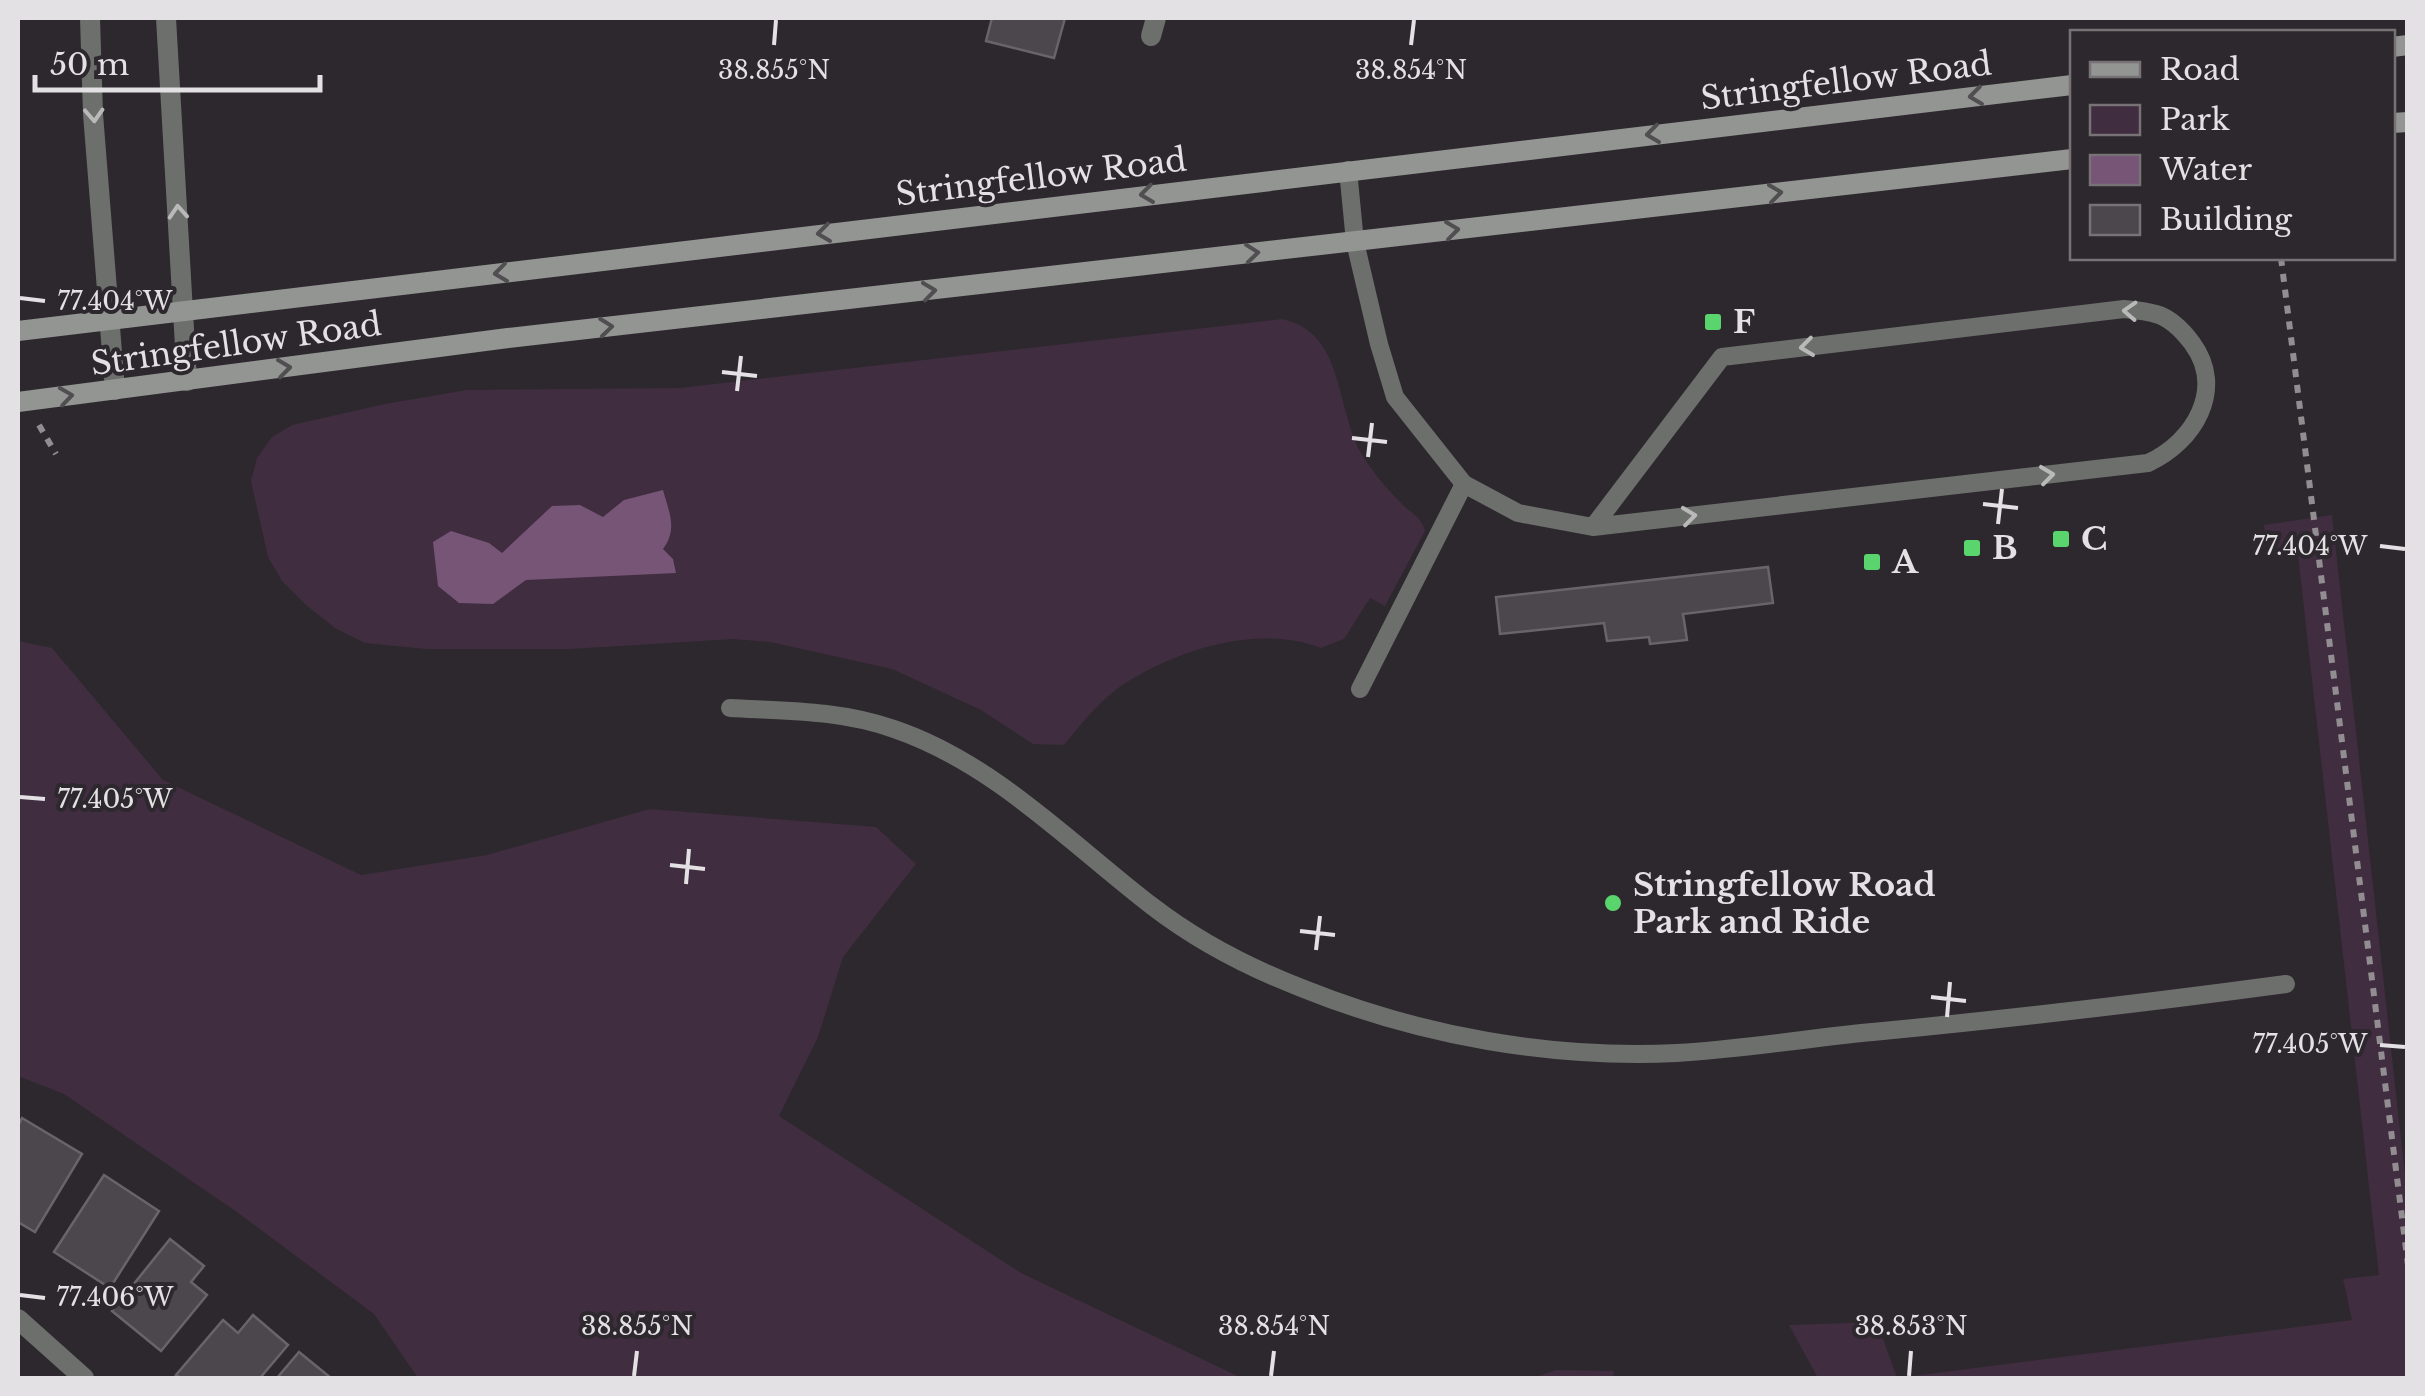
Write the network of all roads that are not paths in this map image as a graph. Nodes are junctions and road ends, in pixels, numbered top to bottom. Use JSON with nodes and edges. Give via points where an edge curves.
{"nodes":[{"id":1,"x":90,"y":18,"type":"edge"},
{"id":2,"x":166,"y":18,"type":"edge"},
{"id":3,"x":2070,"y":85,"type":"edge"},
{"id":4,"x":2070,"y":158,"type":"edge"},
{"id":5,"x":1348,"y":170,"type":"junction"},
{"id":6,"x":1355,"y":242,"type":"junction"},
{"id":7,"x":184,"y":310,"type":"junction"},
{"id":8,"x":109,"y":320,"type":"junction"},
{"id":9,"x":18,"y":331,"type":"edge"},
{"id":10,"x":187,"y":380,"type":"junction"},
{"id":11,"x":115,"y":390,"type":"junction"},
{"id":12,"x":18,"y":402,"type":"edge"},
{"id":13,"x":1464,"y":484,"type":"junction"},
{"id":14,"x":1592,"y":527,"type":"junction"},
{"id":15,"x":1360,"y":689,"type":"dead end"},
{"id":16,"x":730,"y":708,"type":"dead end"},
{"id":17,"x":2286,"y":984,"type":"dead end"},
{"id":18,"x":18,"y":1319,"type":"edge"},
{"id":19,"x":84,"y":1378,"type":"edge"}],
"edges":[{"from":1,"to":8,"type":"street","one_way":true},
{"from":7,"to":2,"type":"street","one_way":true},
{"from":3,"to":5,"type":"main road","name":"Stringfellow Road","one_way":true},
{"from":6,"to":4,"type":"main road","name":"Stringfellow Road","one_way":true},
{"from":5,"to":6,"type":"lane"},
{"from":5,"to":7,"type":"main road","name":"Stringfellow Road","one_way":true},
{"from":10,"to":6,"type":"main road","name":"Stringfellow Road","one_way":true},
{"from":6,"to":13,"type":"lane","via":[[1395,397]]},
{"from":7,"to":8,"type":"main road","name":"Stringfellow Road"},
{"from":7,"to":10,"type":"street"},
{"from":8,"to":9,"type":"main road","name":"Stringfellow Road"},
{"from":8,"to":11,"type":"street"},
{"from":10,"to":11,"type":"main road","name":"Stringfellow Road"},
{"from":12,"to":11,"type":"main road","name":"Stringfellow Road","one_way":true},
{"from":13,"to":14,"type":"lane","via":[[1518,513]]},
{"from":13,"to":15,"type":"lane"},
{"from":14,"to":14,"type":"lane","one_way":true,"via":[[2148,463],[2184,441],[2208,394],[2207,374],[2182,330],[2159,314],[2124,309],[1722,357]]},
{"from":16,"to":17,"type":"lane","via":[[835,713],[895,729],[962,760],[1156,909],[1236,958],[1304,989],[1427,1030],[1601,1054],[1678,1052]]},
{"from":18,"to":19,"type":"street"}]}
